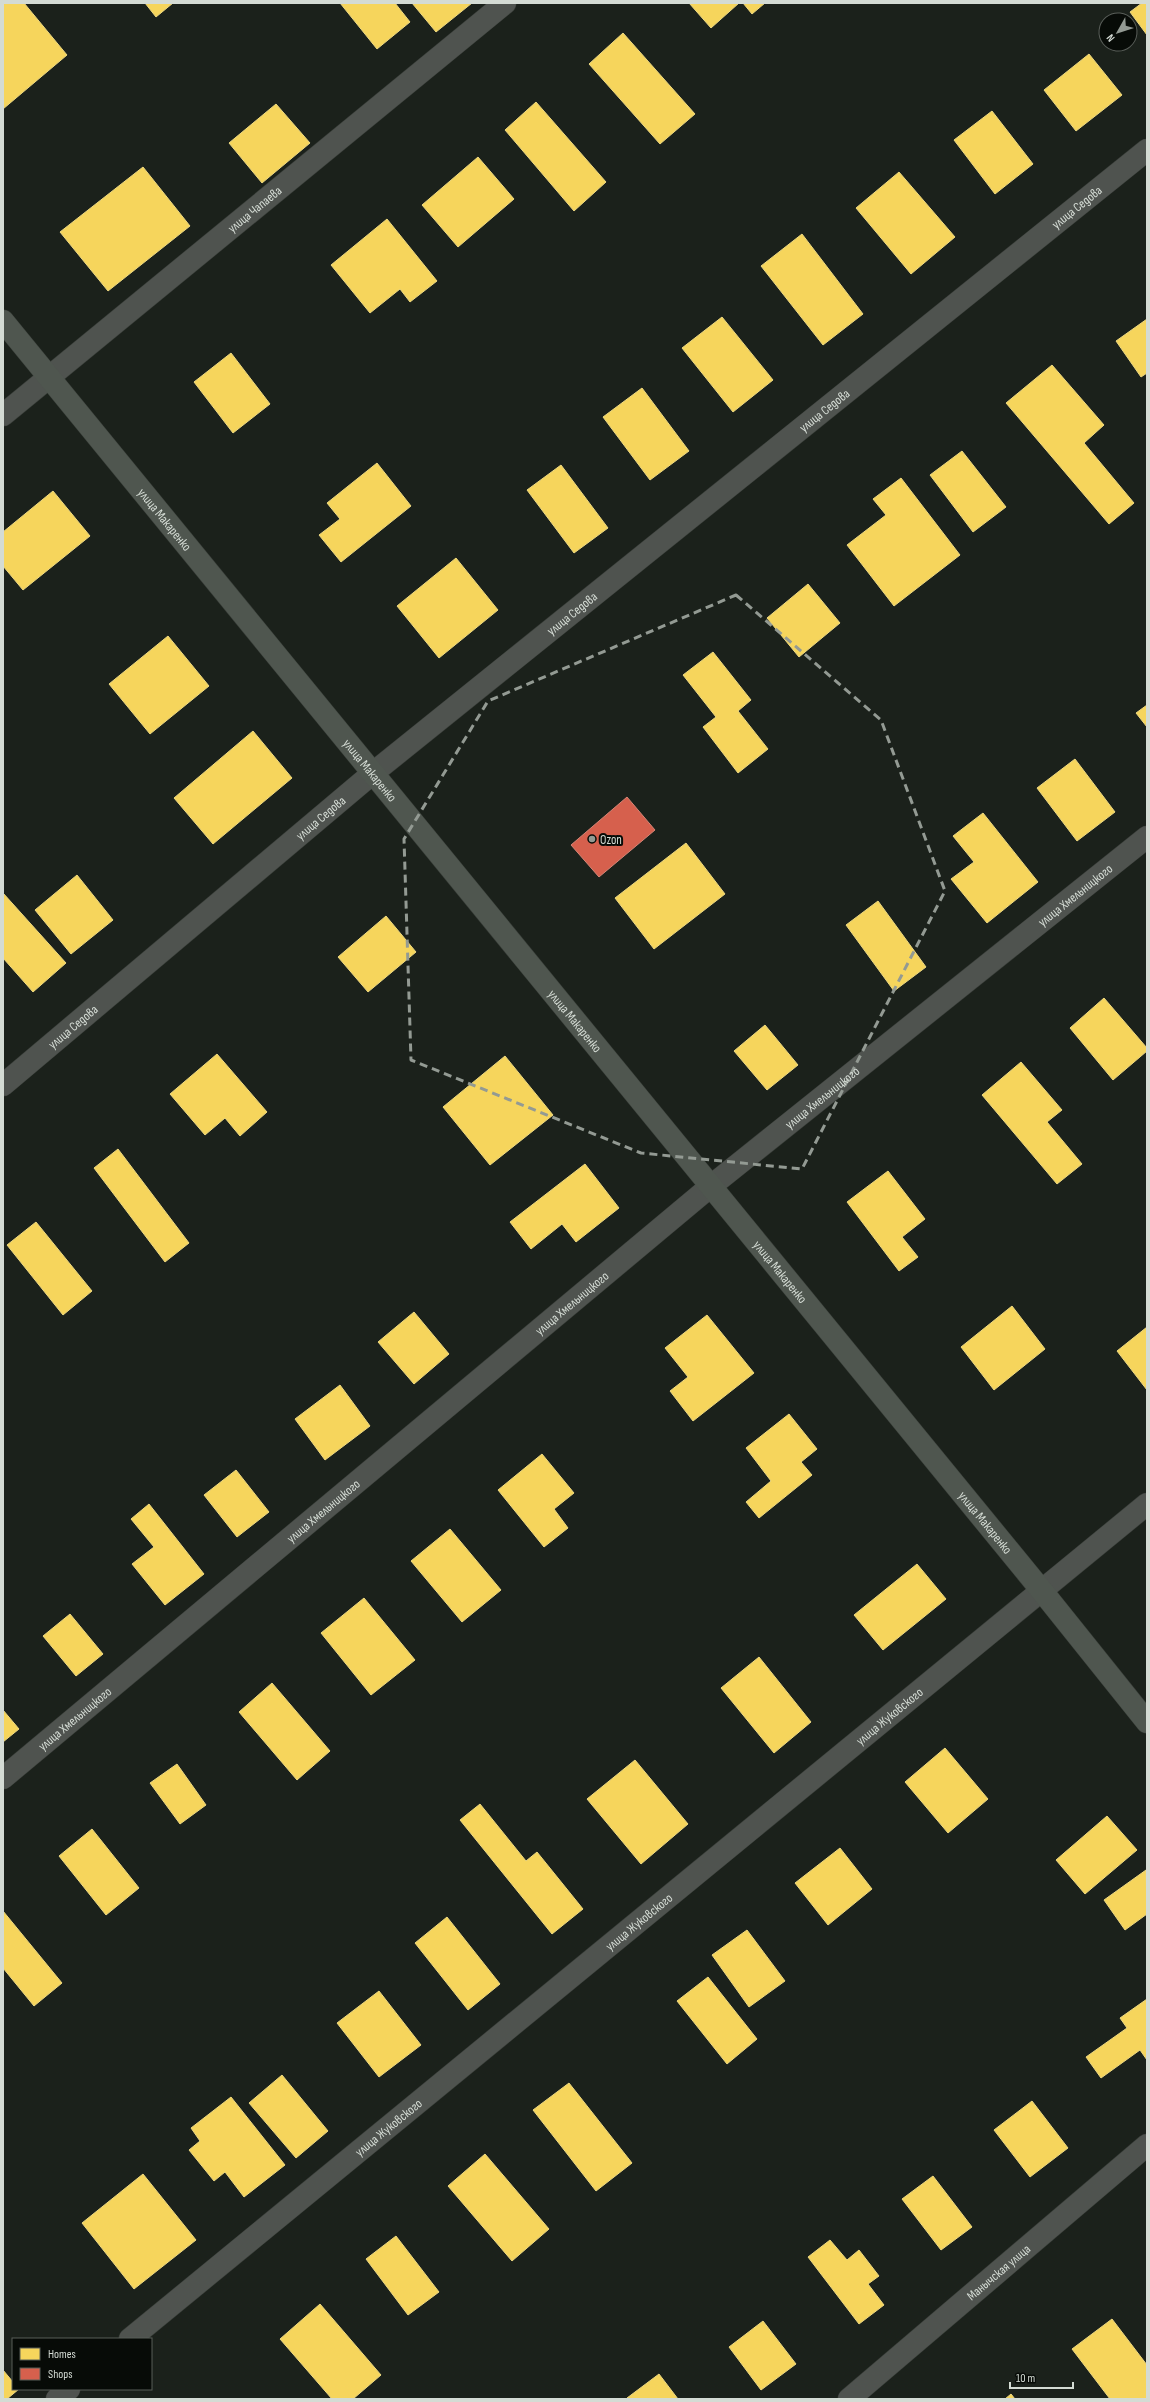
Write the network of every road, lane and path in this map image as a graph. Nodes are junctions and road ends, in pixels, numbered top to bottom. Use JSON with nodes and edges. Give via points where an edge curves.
{"nodes":[{"id":1,"x":505,"y":3,"type":"edge"},
{"id":2,"x":1147,"y":150,"type":"edge"},
{"id":3,"x":3,"y":321,"type":"edge"},
{"id":4,"x":48,"y":377,"type":"junction"},
{"id":5,"x":3,"y":415,"type":"edge"},
{"id":6,"x":373,"y":773,"type":"junction"},
{"id":7,"x":1147,"y":837,"type":"edge"},
{"id":8,"x":3,"y":1085,"type":"edge"},
{"id":9,"x":711,"y":1186,"type":"junction"},
{"id":10,"x":1147,"y":1504,"type":"edge"},
{"id":11,"x":1042,"y":1591,"type":"junction"},
{"id":12,"x":1147,"y":1722,"type":"edge"},
{"id":13,"x":3,"y":1778,"type":"edge"},
{"id":14,"x":1147,"y":2145,"type":"edge"},
{"id":15,"x":131,"y":2338,"type":"edge"},
{"id":16,"x":68,"y":2390,"type":"edge"},
{"id":17,"x":57,"y":2399,"type":"edge"},
{"id":18,"x":849,"y":2399,"type":"edge"}],
"edges":[{"from":1,"to":4,"type":"street","name":"улица Чапаева"},
{"from":2,"to":6,"type":"street","name":"улица Седова"},
{"from":3,"to":4,"type":"street","name":"улица Макаренко"},
{"from":4,"to":5,"type":"street","name":"улица Чапаева"},
{"from":4,"to":6,"type":"street","name":"улица Макаренко"},
{"from":6,"to":8,"type":"street","name":"улица Седова"},
{"from":6,"to":9,"type":"street","name":"улица Макаренко"},
{"from":7,"to":9,"type":"street","name":"улица Хмельницкого"},
{"from":9,"to":11,"type":"street","name":"улица Макаренко"},
{"from":9,"to":13,"type":"street","name":"улица Хмельницкого"},
{"from":10,"to":11,"type":"street","name":"улица Жуковского"},
{"from":11,"to":12,"type":"street","name":"улица Макаренко"},
{"from":11,"to":15,"type":"street","name":"улица Жуковского"},
{"from":14,"to":18,"type":"street","name":"Манычская улица"},
{"from":16,"to":17,"type":"street"}]}
